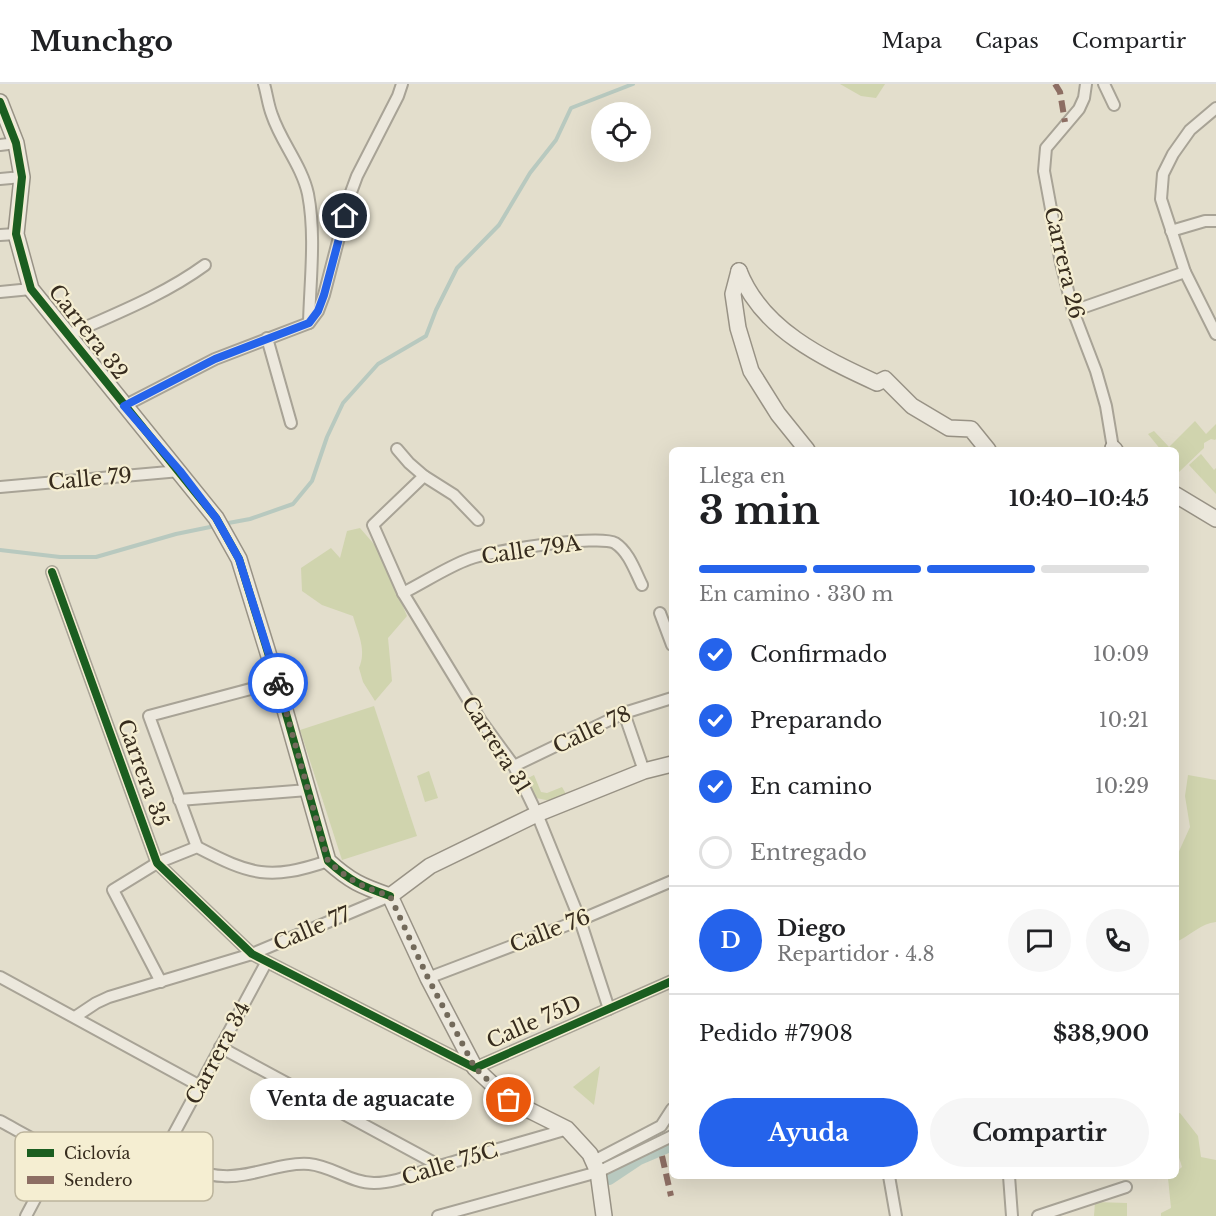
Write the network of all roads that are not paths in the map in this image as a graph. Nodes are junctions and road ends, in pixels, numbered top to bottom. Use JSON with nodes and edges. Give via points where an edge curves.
{"nodes":[{"id":1,"x":264,"y":84,"type":"edge"},
{"id":2,"x":402,"y":84,"type":"edge"},
{"id":3,"x":1086,"y":84,"type":"edge"},
{"id":4,"x":1104,"y":84,"type":"edge"},
{"id":5,"x":0,"y":102,"type":"edge"},
{"id":6,"x":1114,"y":105,"type":"dead end"},
{"id":7,"x":1216,"y":108,"type":"edge"},
{"id":8,"x":16,"y":143,"type":"junction"},
{"id":9,"x":0,"y":145,"type":"edge"},
{"id":10,"x":22,"y":177,"type":"junction"},
{"id":11,"x":0,"y":179,"type":"edge"},
{"id":12,"x":1216,"y":221,"type":"edge"},
{"id":13,"x":1171,"y":231,"type":"junction"},
{"id":14,"x":16,"y":234,"type":"junction"},
{"id":15,"x":0,"y":235,"type":"edge"},
{"id":16,"x":205,"y":265,"type":"dead end"},
{"id":17,"x":1185,"y":272,"type":"junction"},
{"id":18,"x":31,"y":289,"type":"junction"},
{"id":19,"x":0,"y":291,"type":"edge"},
{"id":20,"x":1073,"y":311,"type":"junction"},
{"id":21,"x":309,"y":323,"type":"junction"},
{"id":22,"x":1215,"y":331,"type":"edge"},
{"id":23,"x":68,"y":335,"type":"junction"},
{"id":24,"x":267,"y":338,"type":"junction"},
{"id":25,"x":124,"y":406,"type":"junction"},
{"id":26,"x":291,"y":423,"type":"dead end"},
{"id":27,"x":805,"y":447,"type":"edge"},
{"id":28,"x":986,"y":447,"type":"edge"},
{"id":29,"x":1113,"y":447,"type":"edge"},
{"id":30,"x":398,"y":449,"type":"dead end"},
{"id":31,"x":180,"y":471,"type":"junction"},
{"id":32,"x":424,"y":476,"type":"junction"},
{"id":33,"x":0,"y":487,"type":"edge"},
{"id":34,"x":1179,"y":497,"type":"edge"},
{"id":35,"x":1216,"y":519,"type":"edge"},
{"id":36,"x":478,"y":520,"type":"dead end"},
{"id":37,"x":52,"y":572,"type":"dead end"},
{"id":38,"x":642,"y":585,"type":"dead end"},
{"id":39,"x":403,"y":593,"type":"junction"},
{"id":40,"x":660,"y":613,"type":"dead end"},
{"id":41,"x":669,"y":637,"type":"edge"},
{"id":42,"x":277,"y":682,"type":"junction"},
{"id":43,"x":669,"y":699,"type":"edge"},
{"id":44,"x":624,"y":713,"type":"junction"},
{"id":45,"x":669,"y":765,"type":"edge"},
{"id":46,"x":514,"y":766,"type":"junction"},
{"id":47,"x":644,"y":771,"type":"junction"},
{"id":48,"x":308,"y":790,"type":"junction"},
{"id":49,"x":179,"y":800,"type":"junction"},
{"id":50,"x":537,"y":814,"type":"junction"},
{"id":51,"x":197,"y":847,"type":"junction"},
{"id":52,"x":328,"y":861,"type":"junction"},
{"id":53,"x":157,"y":863,"type":"junction"},
{"id":54,"x":669,"y":882,"type":"edge"},
{"id":55,"x":390,"y":896,"type":"junction"},
{"id":56,"x":580,"y":920,"type":"junction"},
{"id":57,"x":252,"y":954,"type":"junction"},
{"id":58,"x":266,"y":963,"type":"junction"},
{"id":59,"x":0,"y":977,"type":"edge"},
{"id":60,"x":428,"y":978,"type":"junction"},
{"id":61,"x":162,"y":982,"type":"junction"},
{"id":62,"x":669,"y":982,"type":"edge"},
{"id":63,"x":609,"y":1009,"type":"junction"},
{"id":64,"x":75,"y":1017,"type":"junction"},
{"id":65,"x":220,"y":1047,"type":"junction"},
{"id":66,"x":475,"y":1068,"type":"junction"},
{"id":67,"x":200,"y":1086,"type":"junction"},
{"id":68,"x":669,"y":1114,"type":"edge"},
{"id":69,"x":0,"y":1121,"type":"edge"},
{"id":70,"x":567,"y":1129,"type":"junction"},
{"id":71,"x":20,"y":1132,"type":"edge"},
{"id":72,"x":176,"y":1132,"type":"edge"},
{"id":73,"x":669,"y":1137,"type":"edge"},
{"id":74,"x":440,"y":1166,"type":"junction"},
{"id":75,"x":596,"y":1167,"type":"junction"},
{"id":76,"x":213,"y":1174,"type":"edge"},
{"id":77,"x":890,"y":1179,"type":"edge"},
{"id":78,"x":1009,"y":1179,"type":"edge"},
{"id":79,"x":1126,"y":1187,"type":"dead end"},
{"id":80,"x":34,"y":1201,"type":"edge"},
{"id":81,"x":26,"y":1216,"type":"edge"},
{"id":82,"x":438,"y":1216,"type":"edge"},
{"id":83,"x":604,"y":1216,"type":"edge"},
{"id":84,"x":896,"y":1216,"type":"edge"},
{"id":85,"x":1013,"y":1216,"type":"edge"},
{"id":86,"x":1038,"y":1216,"type":"edge"}],
"edges":[{"from":1,"to":21,"type":"street","via":[[272,115],[308,193],[312,249]]},
{"from":2,"to":21,"type":"street","via":[[357,176],[324,295]]},
{"from":3,"to":20,"type":"street","name":"Carrera 26","via":[[1079,109],[1046,148],[1044,171]]},
{"from":4,"to":6,"type":"street"},
{"from":5,"to":8,"type":"street","name":"Carrera 32"},
{"from":7,"to":13,"type":"street","via":[[1190,130],[1163,174],[1161,199]]},
{"from":8,"to":9,"type":"street"},
{"from":8,"to":10,"type":"street","name":"Carrera 32"},
{"from":10,"to":11,"type":"street"},
{"from":10,"to":14,"type":"street","name":"Carrera 32"},
{"from":12,"to":13,"type":"street"},
{"from":13,"to":17,"type":"street"},
{"from":14,"to":15,"type":"street"},
{"from":14,"to":18,"type":"street","name":"Carrera 32"},
{"from":16,"to":23,"type":"street","via":[[183,281]]},
{"from":17,"to":20,"type":"street"},
{"from":17,"to":22,"type":"street"},
{"from":18,"to":19,"type":"street"},
{"from":18,"to":23,"type":"street","name":"Carrera 32"},
{"from":20,"to":29,"type":"street","name":"Carrera 26","via":[[1096,371]]},
{"from":21,"to":24,"type":"street"},
{"from":23,"to":25,"type":"street","name":"Carrera 32"},
{"from":24,"to":25,"type":"street","via":[[215,359]]},
{"from":24,"to":26,"type":"street"},
{"from":25,"to":31,"type":"street","name":"Carrera 32"},
{"from":27,"to":28,"type":"street","via":[[751,370],[733,294],[739,271],[746,290],[787,335],[832,363],[877,383],[885,379],[912,406],[949,428],[971,429]]},
{"from":30,"to":32,"type":"street"},
{"from":31,"to":33,"type":"street","name":"Calle 79"},
{"from":31,"to":42,"type":"street","name":"Carrera 32","via":[[216,518],[239,559]]},
{"from":32,"to":36,"type":"street","via":[[454,495]]},
{"from":32,"to":39,"type":"street","name":"Carrera 31","via":[[374,525]]},
{"from":34,"to":35,"type":"street"},
{"from":37,"to":53,"type":"street","name":"Carrera 35"},
{"from":38,"to":39,"type":"street","name":"Calle 79A","via":[[626,553],[612,541],[582,542],[514,549],[470,559]]},
{"from":39,"to":46,"type":"street","name":"Carrera 31","via":[[481,721]]},
{"from":40,"to":41,"type":"street"},
{"from":42,"to":48,"type":"street","name":"Carrera 32"},
{"from":42,"to":49,"type":"street","via":[[149,716]]},
{"from":43,"to":44,"type":"street","name":"Calle 78"},
{"from":44,"to":46,"type":"street","name":"Calle 78"},
{"from":44,"to":47,"type":"street"},
{"from":45,"to":47,"type":"street","name":"Calle 77"},
{"from":46,"to":50,"type":"street","name":"Carrera 31"},
{"from":47,"to":50,"type":"street","name":"Calle 77"},
{"from":48,"to":49,"type":"street"},
{"from":48,"to":52,"type":"street","name":"Carrera 32"},
{"from":49,"to":51,"type":"street"},
{"from":50,"to":55,"type":"street","name":"Calle 77","via":[[430,866]]},
{"from":50,"to":56,"type":"street","name":"Carrera 31"},
{"from":51,"to":52,"type":"street","via":[[235,866],[265,874],[298,871]]},
{"from":51,"to":53,"type":"street"},
{"from":52,"to":55,"type":"street","via":[[347,878]]},
{"from":53,"to":57,"type":"street","name":"Carrera 35"},
{"from":53,"to":61,"type":"street","via":[[113,890]]},
{"from":54,"to":56,"type":"street","name":"Calle 76"},
{"from":55,"to":57,"type":"street","name":"Calle 77"},
{"from":55,"to":60,"type":"street"},
{"from":56,"to":60,"type":"street","name":"Calle 76"},
{"from":56,"to":63,"type":"street","name":"Carrera 31"},
{"from":57,"to":58,"type":"street","name":"Calle 75D"},
{"from":57,"to":61,"type":"street","name":"Calle 77"},
{"from":58,"to":65,"type":"street","name":"Carrera 34"},
{"from":58,"to":66,"type":"street","name":"Calle 75D"},
{"from":59,"to":64,"type":"street"},
{"from":60,"to":66,"type":"street"},
{"from":61,"to":64,"type":"street","name":"Calle 77","via":[[109,997]]},
{"from":62,"to":63,"type":"street","name":"Calle 75D"},
{"from":63,"to":66,"type":"street","name":"Calle 75D"},
{"from":64,"to":67,"type":"street"},
{"from":65,"to":67,"type":"street","name":"Carrera 34"},
{"from":65,"to":74,"type":"street"},
{"from":66,"to":70,"type":"street","via":[[509,1100]]},
{"from":67,"to":72,"type":"street","name":"Carrera 34"},
{"from":68,"to":75,"type":"street","via":[[661,1126]]},
{"from":69,"to":71,"type":"street"},
{"from":70,"to":74,"type":"street","name":"Calle 75C"},
{"from":70,"to":75,"type":"street","via":[[590,1154]]},
{"from":73,"to":75,"type":"street"},
{"from":74,"to":76,"type":"street","name":"Calle 75C","via":[[400,1180],[373,1183],[309,1164]]},
{"from":75,"to":82,"type":"street"},
{"from":75,"to":83,"type":"street"},
{"from":77,"to":84,"type":"street"},
{"from":78,"to":85,"type":"street"},
{"from":79,"to":86,"type":"street"},
{"from":80,"to":81,"type":"street"}]}
